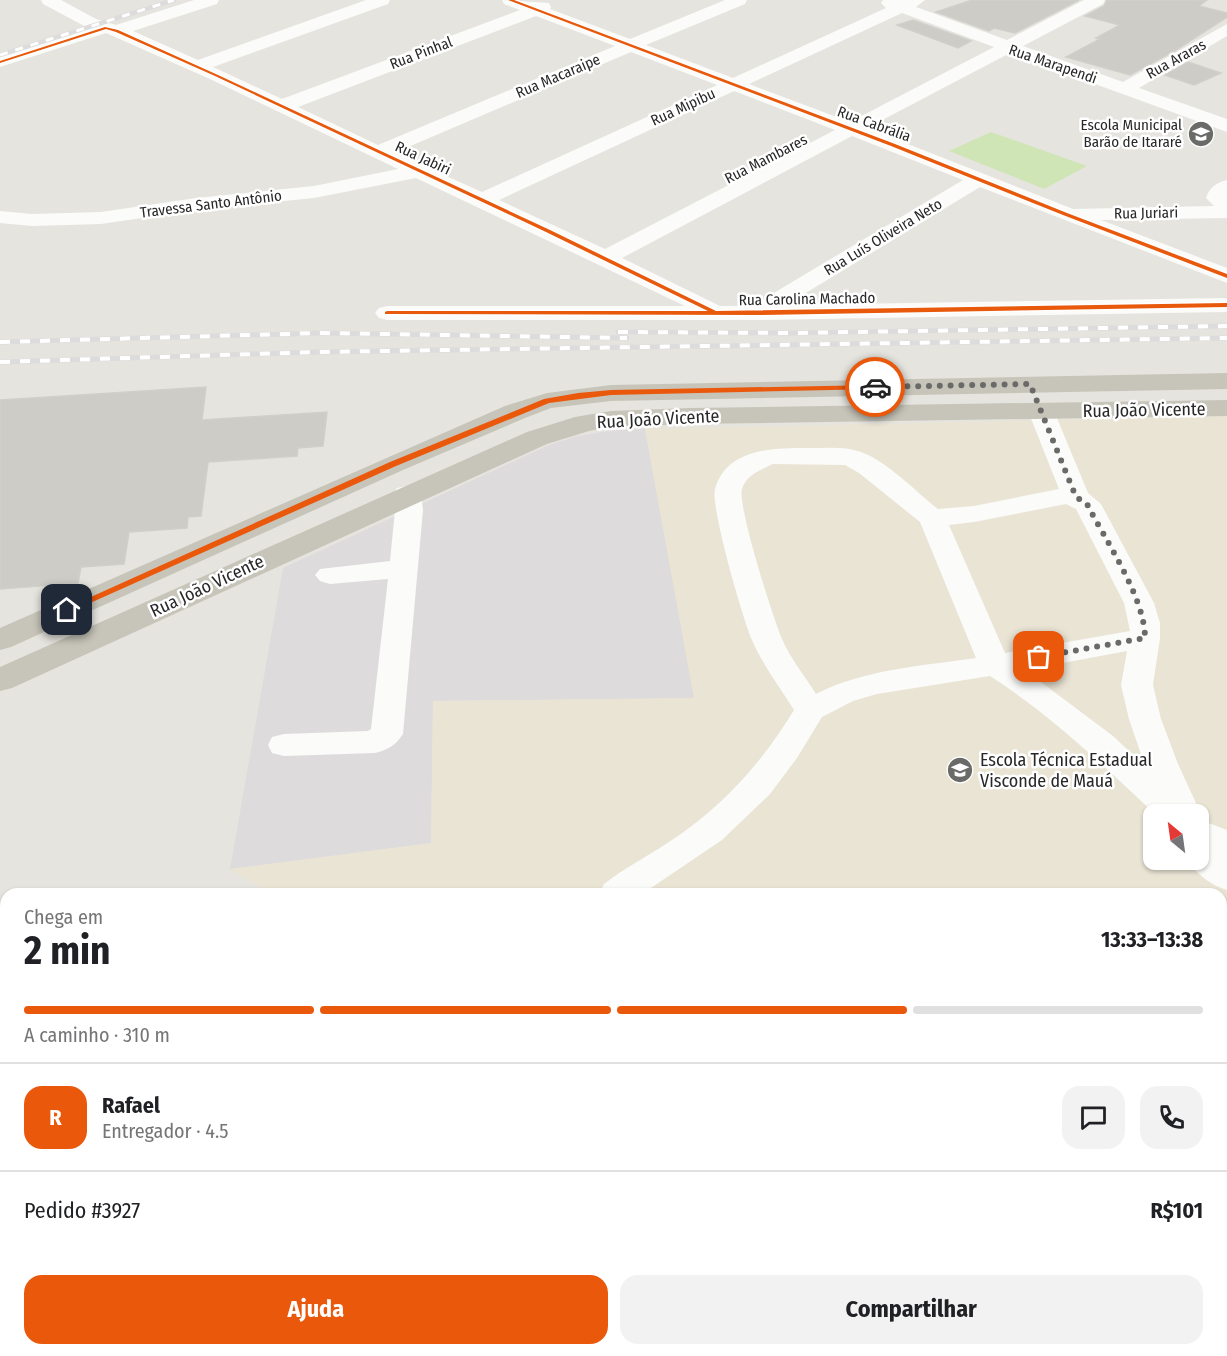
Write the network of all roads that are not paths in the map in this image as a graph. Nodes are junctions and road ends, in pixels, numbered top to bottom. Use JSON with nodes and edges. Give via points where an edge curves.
{"nodes":[{"id":1,"x":49,"y":0,"type":"edge"},
{"id":2,"x":211,"y":0,"type":"edge"},
{"id":3,"x":382,"y":0,"type":"edge"},
{"id":4,"x":510,"y":0,"type":"edge"},
{"id":5,"x":560,"y":0,"type":"edge"},
{"id":6,"x":738,"y":0,"type":"edge"},
{"id":7,"x":880,"y":0,"type":"edge"},
{"id":8,"x":1097,"y":0,"type":"edge"},
{"id":9,"x":909,"y":4,"type":"edge"},
{"id":10,"x":536,"y":9,"type":"junction"},
{"id":11,"x":111,"y":29,"type":"junction"},
{"id":12,"x":1227,"y":29,"type":"edge"},
{"id":13,"x":1208,"y":41,"type":"junction"},
{"id":14,"x":629,"y":45,"type":"junction"},
{"id":15,"x":1005,"y":47,"type":"junction"},
{"id":16,"x":1227,"y":48,"type":"edge"},
{"id":17,"x":0,"y":62,"type":"edge"},
{"id":18,"x":198,"y":66,"type":"junction"},
{"id":19,"x":731,"y":85,"type":"junction"},
{"id":20,"x":1124,"y":89,"type":"junction"},
{"id":21,"x":282,"y":106,"type":"junction"},
{"id":22,"x":1227,"y":126,"type":"edge"},
{"id":23,"x":851,"y":130,"type":"junction"},
{"id":24,"x":379,"y":152,"type":"junction"},
{"id":25,"x":420,"y":171,"type":"junction"},
{"id":26,"x":979,"y":179,"type":"junction"},
{"id":27,"x":1227,"y":186,"type":"edge"},
{"id":28,"x":482,"y":200,"type":"junction"},
{"id":29,"x":1227,"y":206,"type":"edge"},
{"id":30,"x":1227,"y":212,"type":"edge"},
{"id":31,"x":1065,"y":214,"type":"junction"},
{"id":32,"x":0,"y":217,"type":"edge"},
{"id":33,"x":607,"y":257,"type":"junction"},
{"id":34,"x":1227,"y":276,"type":"edge"},
{"id":35,"x":1227,"y":305,"type":"edge"},
{"id":36,"x":387,"y":313,"type":"dead end"},
{"id":37,"x":717,"y":313,"type":"junction"},
{"id":38,"x":757,"y":313,"type":"junction"},
{"id":39,"x":1227,"y":381,"type":"edge"},
{"id":40,"x":1030,"y":384,"type":"junction"},
{"id":41,"x":699,"y":390,"type":"junction"},
{"id":42,"x":1227,"y":408,"type":"edge"},
{"id":43,"x":1041,"y":411,"type":"junction"},
{"id":44,"x":688,"y":417,"type":"junction"},
{"id":45,"x":393,"y":464,"type":"junction"},
{"id":46,"x":416,"y":491,"type":"junction"},
{"id":47,"x":1076,"y":497,"type":"junction"},
{"id":48,"x":932,"y":518,"type":"junction"},
{"id":49,"x":401,"y":569,"type":"junction"},
{"id":50,"x":330,"y":575,"type":"dead end"},
{"id":51,"x":1145,"y":638,"type":"junction"},
{"id":52,"x":0,"y":640,"type":"edge"},
{"id":53,"x":995,"y":665,"type":"junction"},
{"id":54,"x":0,"y":680,"type":"edge"},
{"id":55,"x":810,"y":710,"type":"junction"},
{"id":56,"x":284,"y":745,"type":"dead end"},
{"id":57,"x":1165,"y":804,"type":"edge"},
{"id":58,"x":1180,"y":804,"type":"edge"},
{"id":59,"x":1209,"y":837,"type":"edge"},
{"id":60,"x":1227,"y":845,"type":"edge"},
{"id":61,"x":1209,"y":862,"type":"edge"},
{"id":62,"x":1227,"y":877,"type":"edge"},
{"id":63,"x":626,"y":888,"type":"edge"}],
"edges":[{"from":1,"to":11,"type":"street","name":"Rua Jabiri","via":[[90,23]]},
{"from":2,"to":11,"type":"street"},
{"from":3,"to":18,"type":"street"},
{"from":4,"to":10,"type":"street","name":"Rua Cabrália"},
{"from":5,"to":10,"type":"street","name":"Rua Pinhal"},
{"from":6,"to":14,"type":"street","name":"Rua Macaraipe"},
{"from":7,"to":9,"type":"street","name":"Rua Marapendi"},
{"from":8,"to":15,"type":"street","name":"Rua Mambares"},
{"from":9,"to":15,"type":"street","name":"Rua Marapendi"},
{"from":9,"to":19,"type":"street","name":"Rua Mipibu"},
{"from":10,"to":14,"type":"street","name":"Rua Cabrália"},
{"from":10,"to":21,"type":"street","name":"Rua Pinhal"},
{"from":11,"to":17,"type":"street"},
{"from":11,"to":18,"type":"street","name":"Rua Jabiri"},
{"from":12,"to":13,"type":"street","name":"Rua Araras"},
{"from":13,"to":16,"type":"street"},
{"from":13,"to":20,"type":"street","name":"Rua Araras"},
{"from":14,"to":19,"type":"street","name":"Rua Cabrália"},
{"from":14,"to":24,"type":"street","name":"Rua Macaraipe"},
{"from":15,"to":20,"type":"street","name":"Rua Marapendi"},
{"from":15,"to":23,"type":"street","name":"Rua Mambares"},
{"from":18,"to":21,"type":"street","name":"Rua Jabiri"},
{"from":19,"to":23,"type":"street","name":"Rua Cabrália"},
{"from":19,"to":28,"type":"street","name":"Rua Mipibu"},
{"from":20,"to":22,"type":"street","name":"Rua Marapendi"},
{"from":21,"to":24,"type":"street","name":"Rua Jabiri"},
{"from":23,"to":26,"type":"street","name":"Rua Cabrália"},
{"from":23,"to":33,"type":"street","name":"Rua Mambares"},
{"from":24,"to":25,"type":"street","name":"Rua Jabiri"},
{"from":25,"to":28,"type":"street","name":"Rua Jabiri"},
{"from":25,"to":32,"type":"street","name":"Travessa Santo Antônio","via":[[314,192],[101,218]]},
{"from":26,"to":31,"type":"street","name":"Rua Cabrália"},
{"from":26,"to":38,"type":"street","name":"Rua Luís Oliveira Neto"},
{"from":27,"to":29,"type":"street","via":[[1217,198]]},
{"from":28,"to":33,"type":"street","name":"Rua Jabiri"},
{"from":30,"to":31,"type":"street","name":"Rua Juriari"},
{"from":31,"to":34,"type":"street","name":"Rua Cabrália"},
{"from":33,"to":37,"type":"street","name":"Rua Jabiri"},
{"from":35,"to":38,"type":"street","name":"Rua Carolina Machado"},
{"from":36,"to":37,"type":"street","name":"Rua Carolina Machado"},
{"from":37,"to":38,"type":"street","name":"Rua Carolina Machado"},
{"from":39,"to":40,"type":"main road","name":"Rua João Vicente"},
{"from":40,"to":41,"type":"main road","name":"Rua João Vicente"},
{"from":40,"to":43,"type":"main road"},
{"from":41,"to":44,"type":"main road"},
{"from":41,"to":45,"type":"main road","name":"Rua João Vicente","via":[[578,395],[547,401]]},
{"from":42,"to":43,"type":"main road","name":"Rua João Vicente"},
{"from":43,"to":44,"type":"main road","name":"Rua João Vicente"},
{"from":43,"to":47,"type":"street"},
{"from":44,"to":46,"type":"main road","name":"Rua João Vicente","via":[[611,419],[561,429]]},
{"from":45,"to":46,"type":"main road"},
{"from":45,"to":52,"type":"main road","name":"Rua João Vicente"},
{"from":46,"to":49,"type":"street","via":[[409,510]]},
{"from":46,"to":54,"type":"main road","name":"Rua João Vicente"},
{"from":47,"to":48,"type":"street"},
{"from":47,"to":51,"type":"street","via":[[1087,504],[1139,603]]},
{"from":48,"to":53,"type":"street"},
{"from":48,"to":55,"type":"street","via":[[869,467],[848,457],[770,456],[736,474],[728,490],[728,504],[749,583],[767,640]]},
{"from":49,"to":50,"type":"street"},
{"from":49,"to":56,"type":"street","via":[[387,734],[375,742]]},
{"from":51,"to":53,"type":"street"},
{"from":51,"to":58,"type":"street","via":[[1137,685],[1158,755]]},
{"from":53,"to":55,"type":"street","via":[[873,684]]},
{"from":53,"to":57,"type":"street","via":[[1030,687],[1101,744]]},
{"from":55,"to":63,"type":"street","via":[[787,751],[740,806],[690,846]]},
{"from":59,"to":60,"type":"street"},
{"from":61,"to":62,"type":"street"}]}
